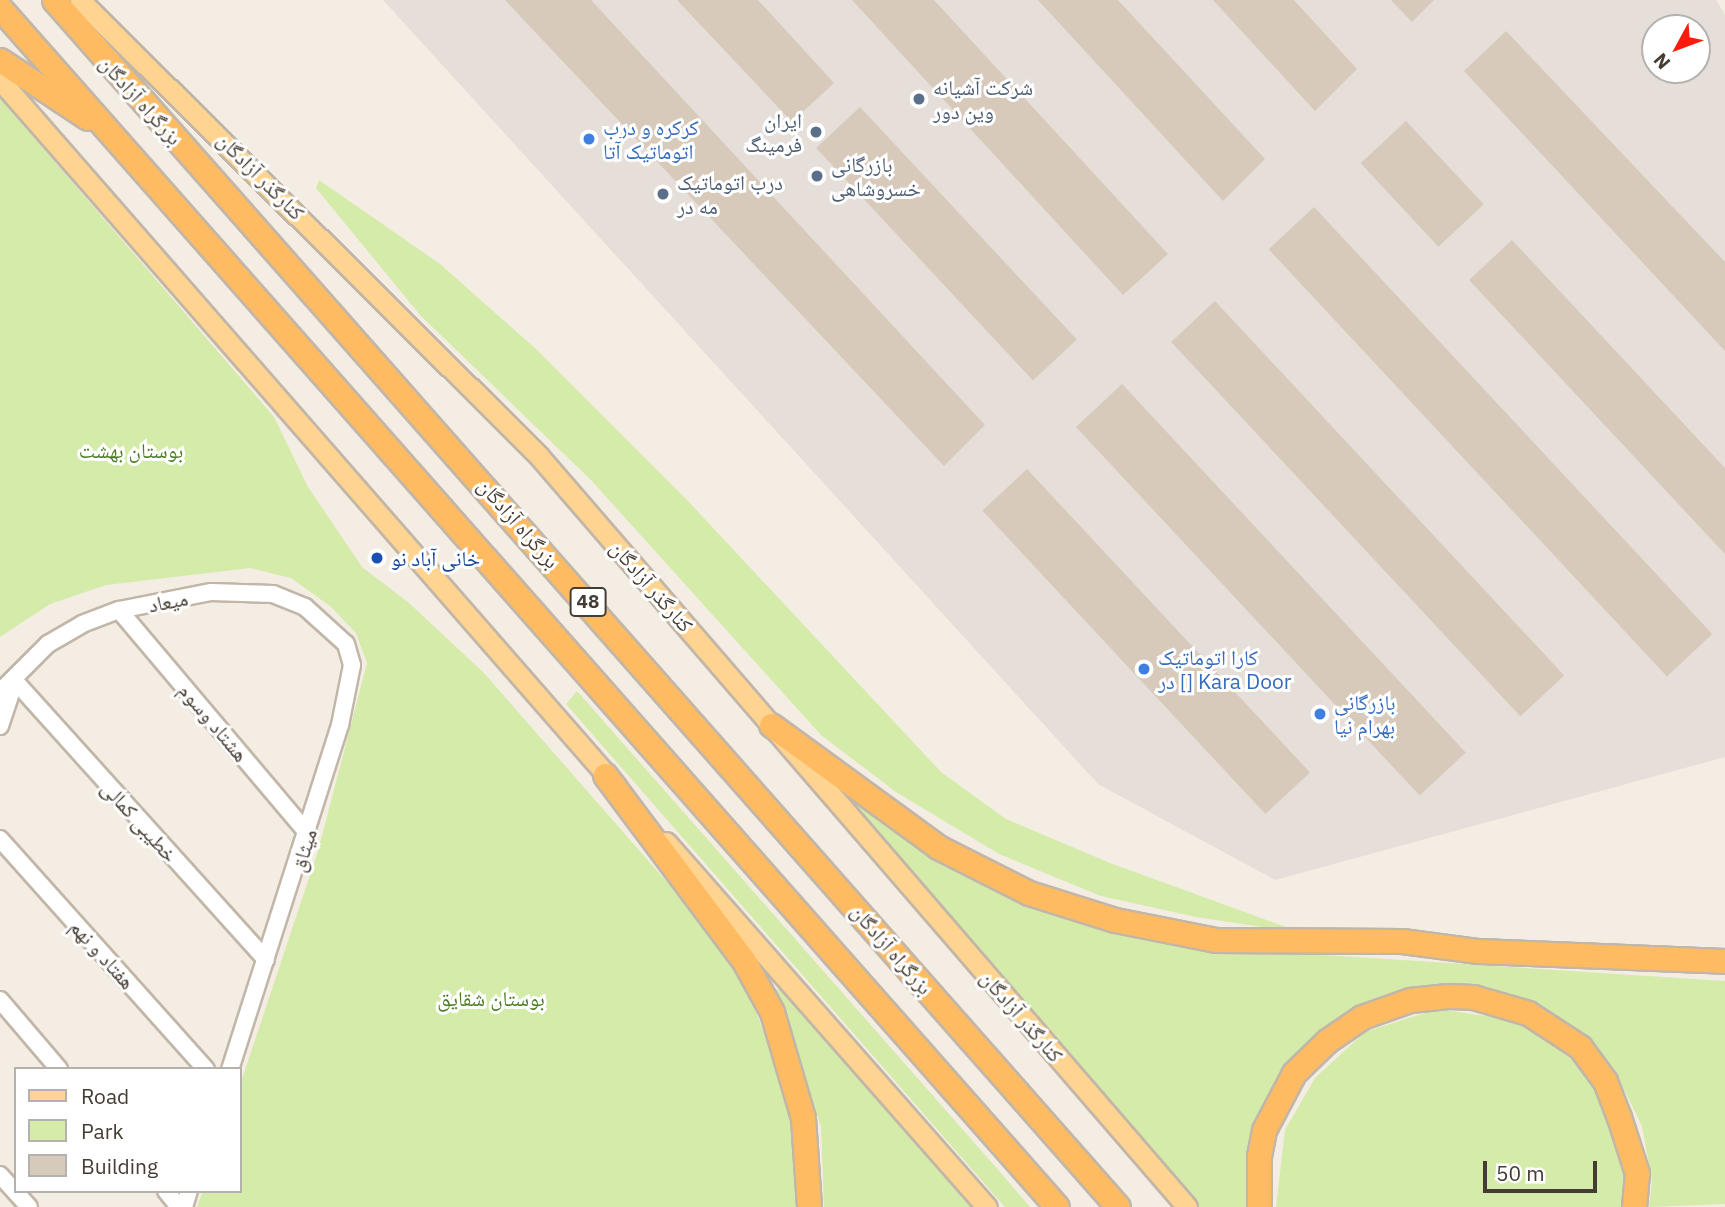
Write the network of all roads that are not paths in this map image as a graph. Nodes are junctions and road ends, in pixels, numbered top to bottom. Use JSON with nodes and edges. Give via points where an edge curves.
{"nodes":[{"id":1,"x":54,"y":0,"type":"edge"},
{"id":2,"x":80,"y":0,"type":"edge"},
{"id":3,"x":0,"y":8,"type":"edge"},
{"id":4,"x":0,"y":60,"type":"edge"},
{"id":5,"x":0,"y":80,"type":"edge"},
{"id":6,"x":115,"y":136,"type":"junction"},
{"id":7,"x":119,"y":610,"type":"junction"},
{"id":8,"x":334,"y":631,"type":"joint"},
{"id":9,"x":15,"y":681,"type":"junction"},
{"id":10,"x":0,"y":692,"type":"edge"},
{"id":11,"x":771,"y":724,"type":"junction"},
{"id":12,"x":0,"y":726,"type":"edge"},
{"id":13,"x":606,"y":775,"type":"junction"},
{"id":14,"x":308,"y":834,"type":"junction"},
{"id":15,"x":0,"y":839,"type":"edge"},
{"id":16,"x":266,"y":960,"type":"junction"},
{"id":17,"x":1725,"y":961,"type":"edge"},
{"id":18,"x":0,"y":1000,"type":"edge"},
{"id":19,"x":57,"y":1067,"type":"edge"},
{"id":20,"x":204,"y":1067,"type":"edge"},
{"id":21,"x":231,"y":1067,"type":"edge"},
{"id":22,"x":0,"y":1175,"type":"edge"},
{"id":23,"x":14,"y":1190,"type":"edge"},
{"id":24,"x":16,"y":1193,"type":"edge"},
{"id":25,"x":168,"y":1193,"type":"edge"},
{"id":26,"x":29,"y":1207,"type":"edge"},
{"id":27,"x":182,"y":1207,"type":"edge"},
{"id":28,"x":809,"y":1207,"type":"edge"},
{"id":29,"x":987,"y":1207,"type":"edge"},
{"id":30,"x":1057,"y":1207,"type":"edge"},
{"id":31,"x":1118,"y":1207,"type":"edge"},
{"id":32,"x":1186,"y":1207,"type":"edge"},
{"id":33,"x":1259,"y":1207,"type":"edge"},
{"id":34,"x":1634,"y":1207,"type":"edge"}],
"edges":[{"from":1,"to":31,"type":"highway","name":"بزرگراه آزادگان","number":"48"},
{"from":2,"to":11,"type":"main road","name":"کنارگذر آزادگان","via":[[538,456]]},
{"from":3,"to":6,"type":"highway","name":"بزرگراه آزادگان","number":"48"},
{"from":4,"to":6,"type":"highway"},
{"from":5,"to":13,"type":"main road"},
{"from":6,"to":30,"type":"highway","name":"بزرگراه آزادگان","number":"48"},
{"from":7,"to":8,"type":"street","name":"میعاد","via":[[243,591],[273,594],[305,607]]},
{"from":7,"to":9,"type":"street","name":"میعاد","via":[[48,644]]},
{"from":7,"to":14,"type":"street","name":"هشتاد وسوم"},
{"from":8,"to":14,"type":"street","name":"میثاق","via":[[346,644],[352,665],[350,687]]},
{"from":9,"to":10,"type":"street"},
{"from":9,"to":12,"type":"street"},
{"from":9,"to":16,"type":"street","name":"خطیبی کمالی"},
{"from":11,"to":17,"type":"highway","via":[[938,847],[1029,893],[1115,920],[1216,940],[1402,941],[1478,951]]},
{"from":11,"to":32,"type":"main road","name":"کنارگذر آزادگان"},
{"from":13,"to":28,"type":"highway","via":[[744,961],[772,1012],[803,1118]]},
{"from":13,"to":29,"type":"main road"},
{"from":14,"to":16,"type":"street","name":"میثاق"},
{"from":15,"to":20,"type":"street","name":"هفتاد و نهم"},
{"from":16,"to":21,"type":"street","name":"میثاق"},
{"from":18,"to":19,"type":"street"},
{"from":22,"to":23,"type":"street"},
{"from":24,"to":26,"type":"street"},
{"from":25,"to":27,"type":"street"},
{"from":33,"to":34,"type":"highway","via":[[1259,1156],[1265,1130],[1294,1073],[1326,1041],[1362,1017],[1410,1000],[1448,996],[1473,997],[1528,1013],[1580,1047],[1605,1081],[1619,1117],[1637,1173]]}]}
